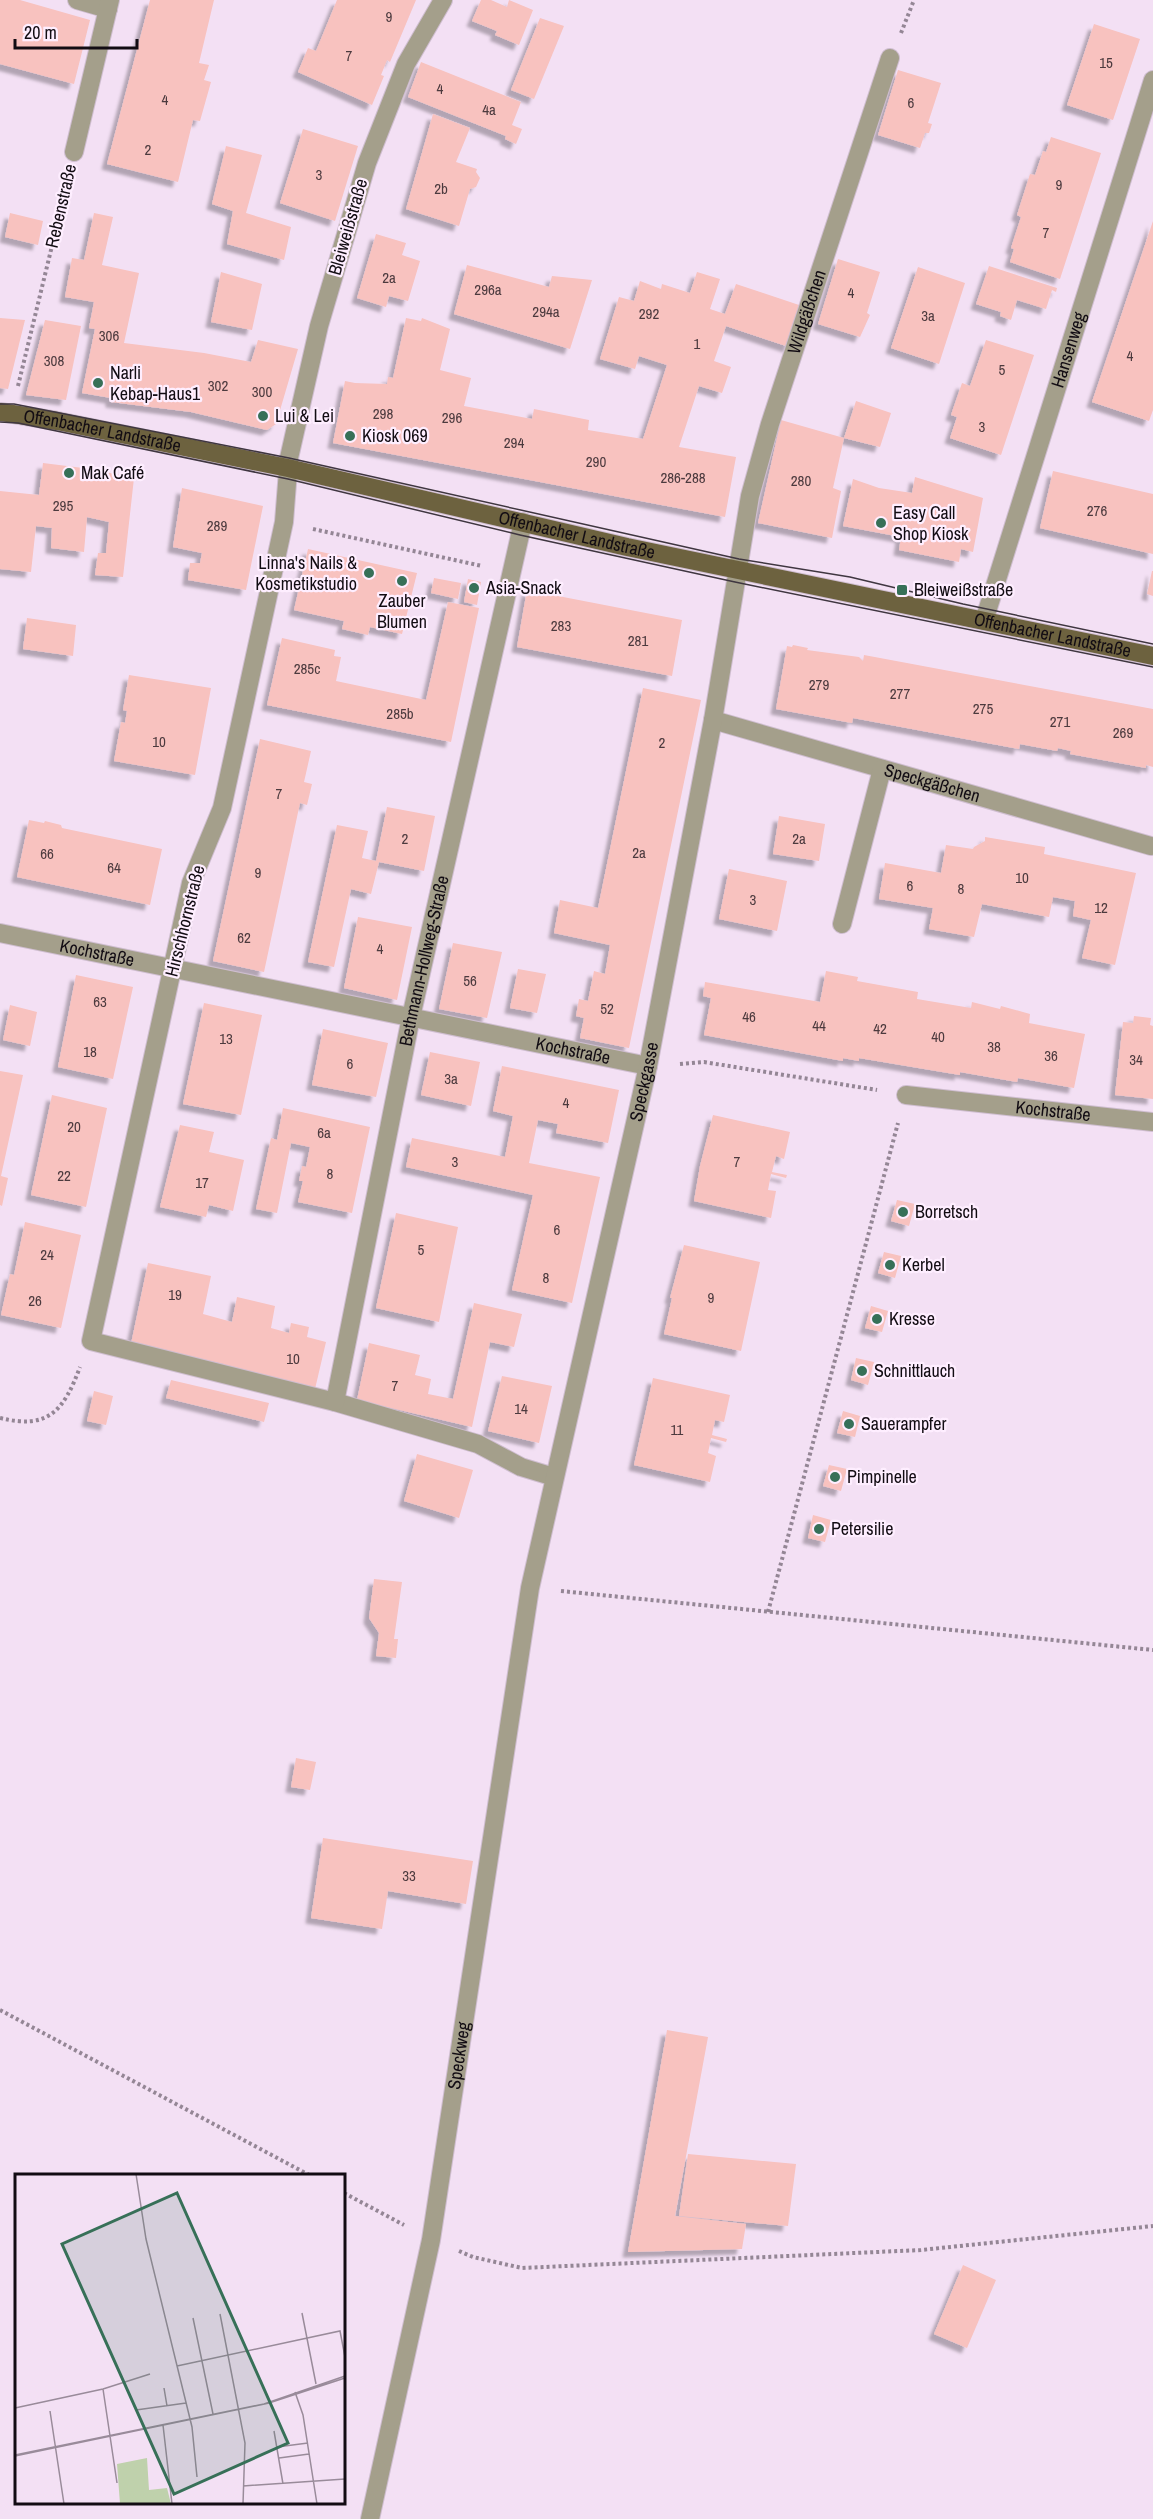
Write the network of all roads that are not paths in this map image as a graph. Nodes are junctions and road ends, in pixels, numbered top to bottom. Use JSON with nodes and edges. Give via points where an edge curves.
{"nodes":[{"id":1,"x":77,"y":0,"type":"edge"},
{"id":2,"x":443,"y":0,"type":"edge"},
{"id":3,"x":109,"y":5,"type":"edge"},
{"id":4,"x":890,"y":58,"type":"dead end"},
{"id":5,"x":1153,"y":80,"type":"edge"},
{"id":6,"x":74,"y":152,"type":"road end"},
{"id":7,"x":6,"y":412,"type":"edge"},
{"id":8,"x":288,"y":468,"type":"junction"},
{"id":9,"x":522,"y":522,"type":"junction"},
{"id":10,"x":737,"y":570,"type":"junction"},
{"id":11,"x":984,"y":621,"type":"junction"},
{"id":12,"x":1153,"y":656,"type":"edge"},
{"id":13,"x":713,"y":720,"type":"junction"},
{"id":14,"x":882,"y":770,"type":"junction"},
{"id":15,"x":1151,"y":846,"type":"dead end"},
{"id":16,"x":842,"y":924,"type":"dead end"},
{"id":17,"x":0,"y":933,"type":"edge"},
{"id":18,"x":173,"y":969,"type":"junction"},
{"id":19,"x":411,"y":1017,"type":"junction"},
{"id":20,"x":648,"y":1066,"type":"junction"},
{"id":21,"x":906,"y":1095,"type":"road end"},
{"id":22,"x":1153,"y":1122,"type":"edge"},
{"id":23,"x":335,"y":1402,"type":"junction"},
{"id":24,"x":554,"y":1477,"type":"junction"},
{"id":25,"x":530,"y":1588,"type":"joint"},
{"id":26,"x":370,"y":2519,"type":"edge"}],
"edges":[{"from":1,"to":3,"type":"street"},
{"from":2,"to":8,"type":"street","name":"Bleiweißstraße","via":[[406,64],[367,163],[319,326]]},
{"from":3,"to":6,"type":"street","name":"Rebenstraße"},
{"from":4,"to":10,"type":"street","name":"Wildgäßchen","via":[[770,424],[750,496]]},
{"from":5,"to":11,"type":"street","name":"Hansenweg"},
{"from":7,"to":8,"type":"main road","name":"Offenbacher Landstraße"},
{"from":8,"to":9,"type":"main road","name":"Offenbacher Landstraße"},
{"from":8,"to":18,"type":"street","name":"Hirschhornstraße","via":[[284,522],[222,808],[191,883]]},
{"from":9,"to":10,"type":"main road","name":"Offenbacher Landstraße"},
{"from":9,"to":19,"type":"street","name":"Bethmann-Hollweg-Straße"},
{"from":10,"to":11,"type":"main road","name":"Offenbacher Landstraße"},
{"from":10,"to":13,"type":"street","name":"Speckgasse"},
{"from":11,"to":12,"type":"main road","name":"Offenbacher Landstraße"},
{"from":13,"to":14,"type":"street","name":"Speckgäßchen"},
{"from":13,"to":20,"type":"street","name":"Speckgasse"},
{"from":14,"to":15,"type":"street","name":"Speckgäßchen"},
{"from":14,"to":16,"type":"street"},
{"from":17,"to":18,"type":"street","name":"Kochstraße"},
{"from":18,"to":19,"type":"street","name":"Kochstraße"},
{"from":18,"to":23,"type":"street","name":"Hirschhornstraße","via":[[91,1341]]},
{"from":19,"to":20,"type":"street","name":"Kochstraße"},
{"from":19,"to":23,"type":"street","name":"Bethmann-Hollweg-Straße"},
{"from":20,"to":24,"type":"street","name":"Speckgasse"},
{"from":21,"to":22,"type":"street","name":"Kochstraße"},
{"from":23,"to":24,"type":"street","via":[[478,1444],[521,1467]]},
{"from":24,"to":25,"type":"street","name":"Speckgasse"},
{"from":25,"to":26,"type":"street","name":"Speckweg","via":[[431,2240]]}]}
